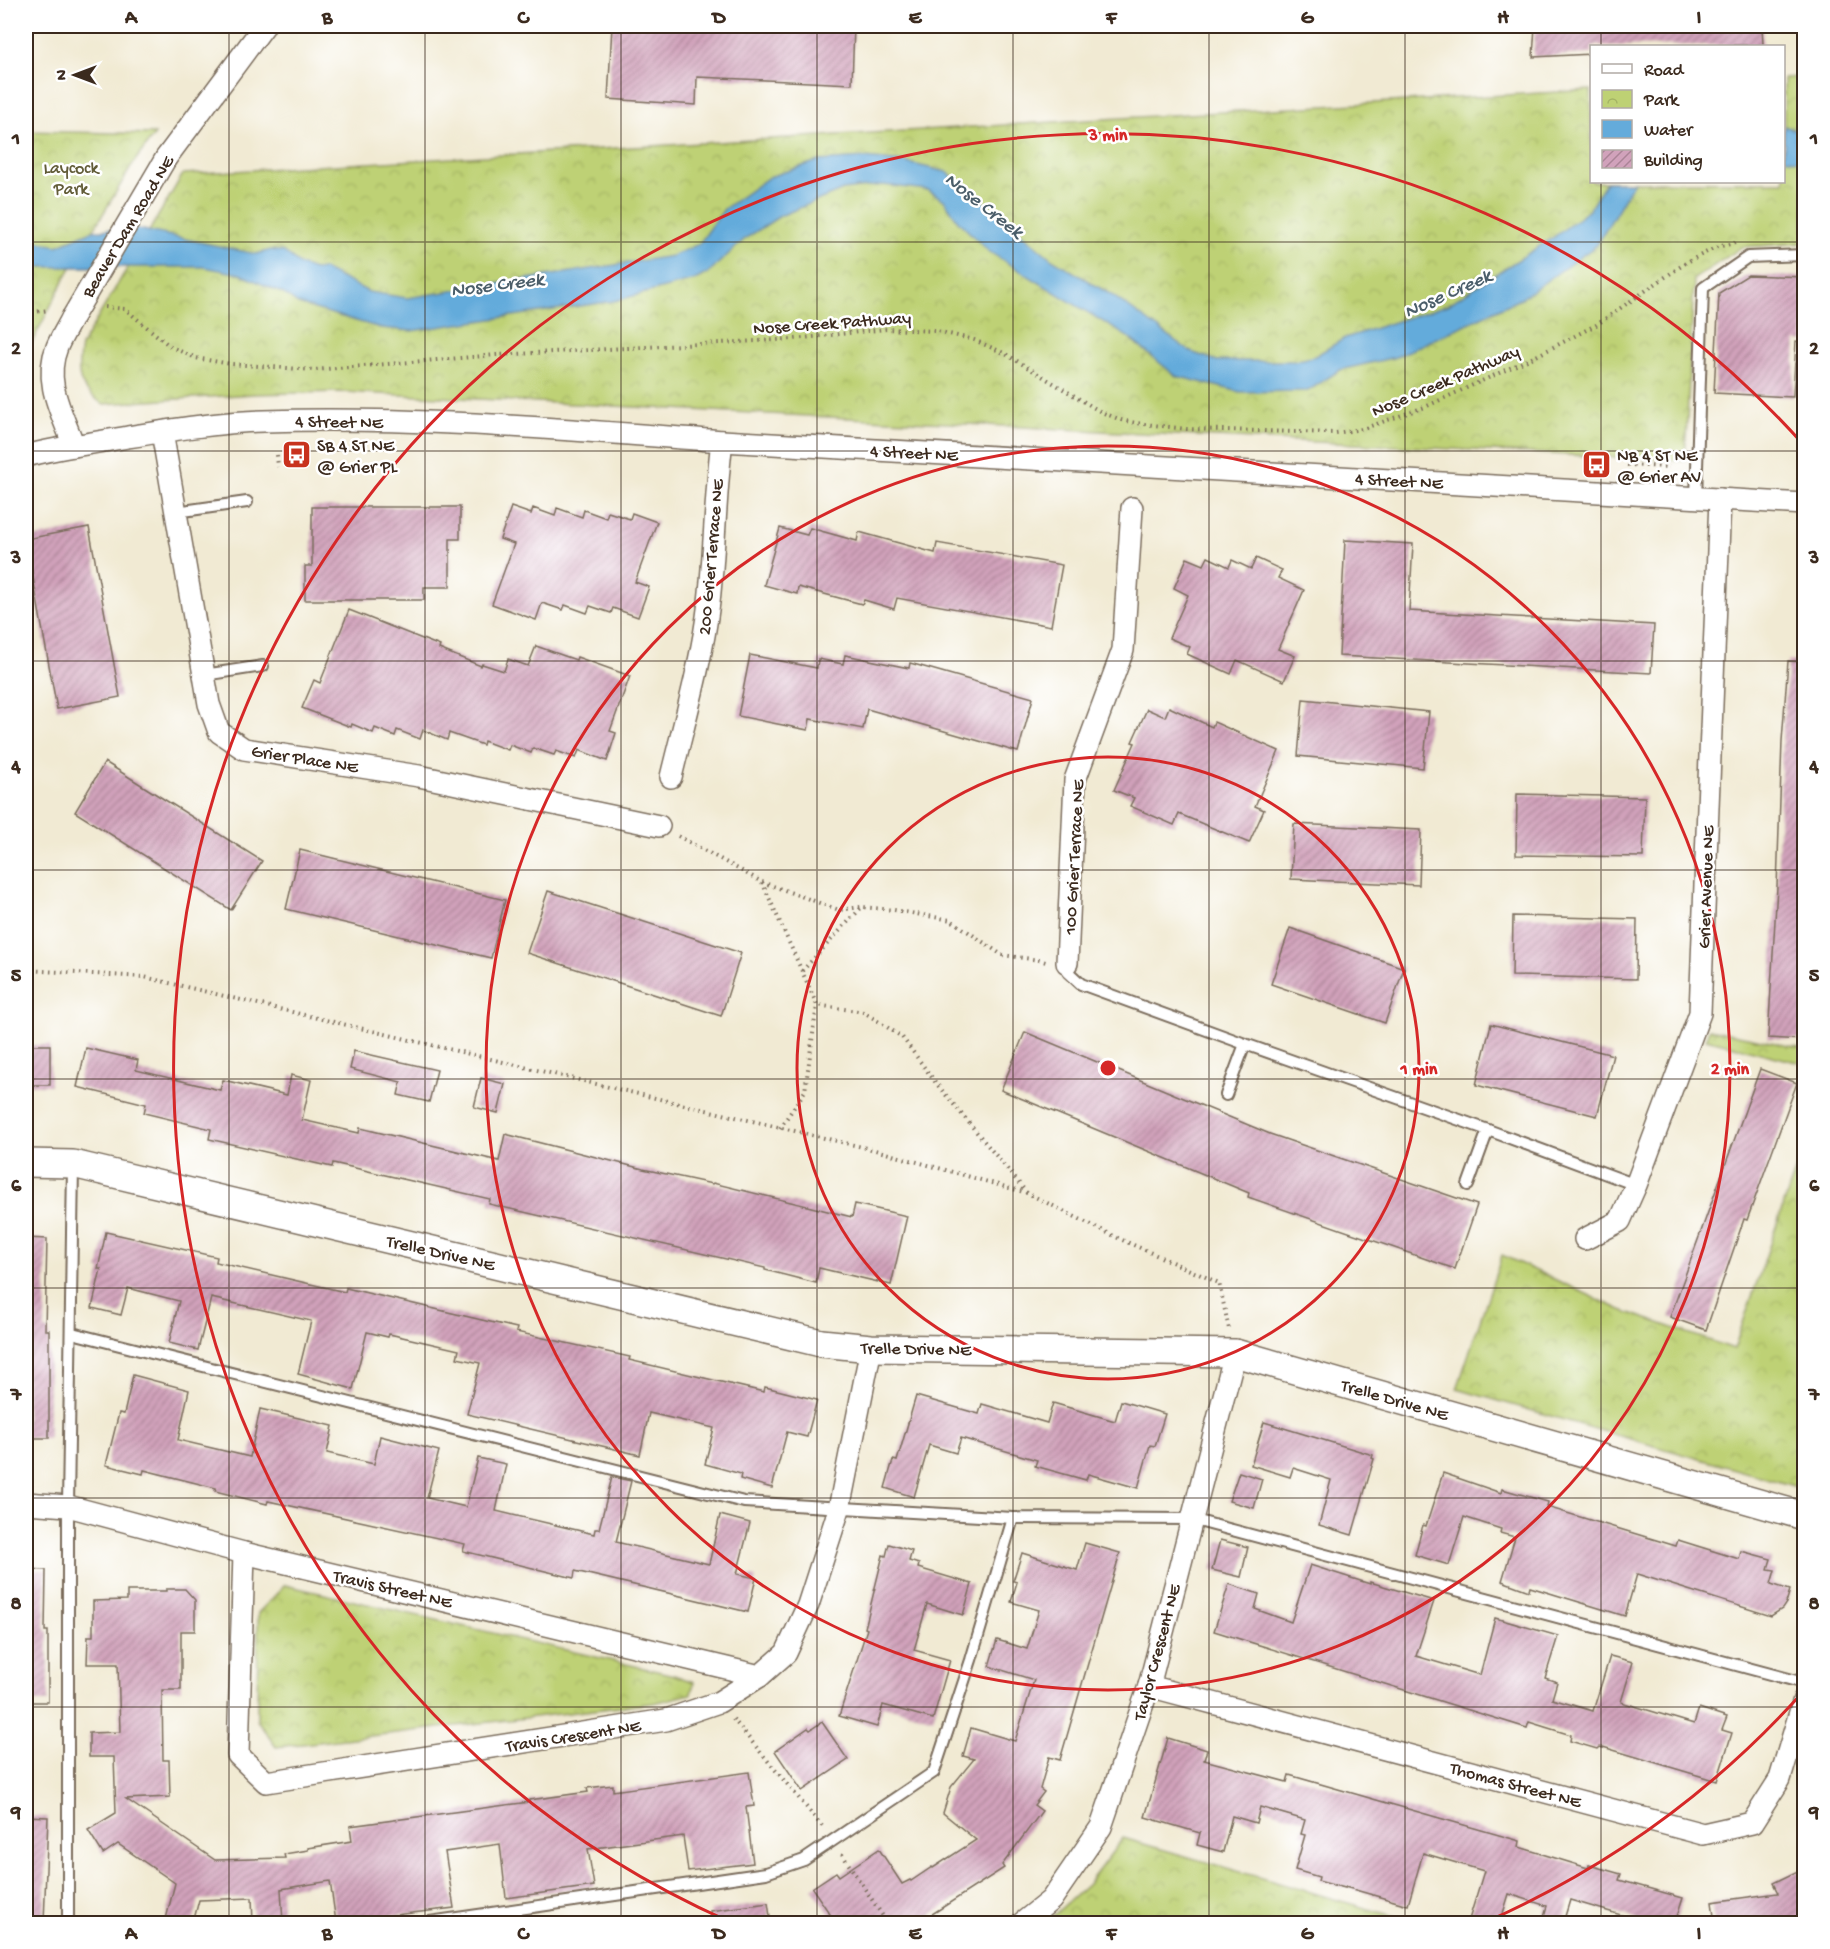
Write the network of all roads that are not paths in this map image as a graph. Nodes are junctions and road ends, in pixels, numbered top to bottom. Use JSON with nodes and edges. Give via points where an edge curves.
{"nodes":[{"id":1,"x":264,"y":26,"type":"edge"},
{"id":2,"x":1804,"y":255,"type":"edge"},
{"id":3,"x":162,"y":432,"type":"junction"},
{"id":4,"x":722,"y":441,"type":"junction"},
{"id":5,"x":74,"y":446,"type":"junction"},
{"id":6,"x":26,"y":456,"type":"edge"},
{"id":7,"x":1696,"y":498,"type":"junction"},
{"id":8,"x":1720,"y":499,"type":"junction"},
{"id":9,"x":247,"y":502,"type":"dead end"},
{"id":10,"x":1804,"y":504,"type":"edge"},
{"id":11,"x":1132,"y":508,"type":"dead end"},
{"id":12,"x":176,"y":512,"type":"junction"},
{"id":13,"x":263,"y":666,"type":"dead end"},
{"id":14,"x":204,"y":675,"type":"junction"},
{"id":15,"x":671,"y":777,"type":"dead end"},
{"id":16,"x":659,"y":826,"type":"road end"},
{"id":17,"x":1068,"y":968,"type":"joint"},
{"id":18,"x":1245,"y":1044,"type":"junction"},
{"id":19,"x":1226,"y":1095,"type":"dead end"},
{"id":20,"x":1488,"y":1130,"type":"junction"},
{"id":21,"x":26,"y":1163,"type":"edge"},
{"id":22,"x":73,"y":1164,"type":"junction"},
{"id":23,"x":1468,"y":1185,"type":"dead end"},
{"id":24,"x":1636,"y":1185,"type":"junction"},
{"id":25,"x":1585,"y":1239,"type":"dead end"},
{"id":26,"x":72,"y":1333,"type":"junction"},
{"id":27,"x":871,"y":1348,"type":"junction"},
{"id":28,"x":1235,"y":1353,"type":"junction"},
{"id":29,"x":26,"y":1503,"type":"edge"},
{"id":30,"x":68,"y":1506,"type":"junction"},
{"id":31,"x":839,"y":1509,"type":"junction"},
{"id":32,"x":1804,"y":1516,"type":"edge"},
{"id":33,"x":1014,"y":1518,"type":"junction"},
{"id":34,"x":1191,"y":1519,"type":"junction"},
{"id":35,"x":244,"y":1553,"type":"junction"},
{"id":36,"x":760,"y":1676,"type":"junction"},
{"id":37,"x":1804,"y":1683,"type":"edge"},
{"id":38,"x":1149,"y":1686,"type":"junction"},
{"id":39,"x":1804,"y":1700,"type":"edge"},
{"id":40,"x":68,"y":1923,"type":"edge"},
{"id":41,"x":416,"y":1923,"type":"edge"},
{"id":42,"x":1021,"y":1923,"type":"edge"}],
"edges":[{"from":1,"to":5,"type":"street","name":"Beaver Dam Road NE","bridge":true,"via":[[166,158],[63,314],[51,374],[54,394]]},
{"from":2,"to":7,"type":"lane","via":[[1748,257],[1702,288]]},
{"from":3,"to":4,"type":"street","name":"4 Street NE","via":[[261,421],[351,421]]},
{"from":3,"to":5,"type":"street","name":"4 Street NE"},
{"from":3,"to":12,"type":"street","name":"Grier Place NE"},
{"from":4,"to":7,"type":"street","name":"4 Street NE"},
{"from":4,"to":15,"type":"street","name":"200 Grier Terrace NE","via":[[709,602]]},
{"from":5,"to":6,"type":"street","name":"4 Street NE"},
{"from":7,"to":8,"type":"street","name":"4 Street NE"},
{"from":8,"to":10,"type":"street","name":"4 Street NE"},
{"from":8,"to":24,"type":"street","name":"Grier Avenue NE","via":[[1700,1013]]},
{"from":9,"to":12,"type":"lane"},
{"from":11,"to":17,"type":"street","name":"100 Grier Terrace NE","via":[[1123,651],[1075,780]]},
{"from":12,"to":14,"type":"street","name":"Grier Place NE"},
{"from":13,"to":14,"type":"lane"},
{"from":14,"to":16,"type":"street","name":"Grier Place NE","via":[[219,732],[244,749],[419,776]]},
{"from":17,"to":18,"type":"lane","via":[[1081,984]]},
{"from":18,"to":19,"type":"lane"},
{"from":18,"to":20,"type":"lane"},
{"from":20,"to":23,"type":"lane"},
{"from":20,"to":24,"type":"lane"},
{"from":21,"to":22,"type":"street","name":"Trelle Drive NE"},
{"from":22,"to":26,"type":"lane"},
{"from":22,"to":27,"type":"street","name":"Trelle Drive NE","via":[[821,1344]]},
{"from":24,"to":25,"type":"street","name":"Grier Avenue NE","via":[[1620,1221]]},
{"from":26,"to":30,"type":"lane"},
{"from":26,"to":31,"type":"lane","via":[[744,1502]]},
{"from":27,"to":28,"type":"street","name":"Trelle Drive NE"},
{"from":27,"to":31,"type":"street","name":"Travis Crescent NE"},
{"from":28,"to":32,"type":"street","name":"Trelle Drive NE"},
{"from":28,"to":34,"type":"street","name":"Taylor Crescent NE"},
{"from":29,"to":30,"type":"street","name":"Travis Street NE"},
{"from":30,"to":35,"type":"street","name":"Travis Street NE"},
{"from":30,"to":40,"type":"lane"},
{"from":31,"to":33,"type":"lane"},
{"from":31,"to":36,"type":"street","name":"Travis Crescent NE","via":[[808,1605],[786,1653]]},
{"from":33,"to":34,"type":"lane"},
{"from":33,"to":41,"type":"lane","via":[[934,1772],[804,1860],[766,1873]]},
{"from":34,"to":37,"type":"lane"},
{"from":34,"to":38,"type":"street","name":"Taylor Crescent NE"},
{"from":35,"to":36,"type":"street","name":"Travis Street NE"},
{"from":35,"to":36,"type":"street","name":"Travis Crescent NE","via":[[238,1755],[266,1782],[666,1720],[719,1702]]},
{"from":38,"to":39,"type":"street","name":"Thomas Street NE","via":[[1702,1834],[1752,1823],[1780,1779]]},
{"from":38,"to":42,"type":"street","name":"Taylor Crescent NE","via":[[1101,1827],[1051,1900]]}]}
